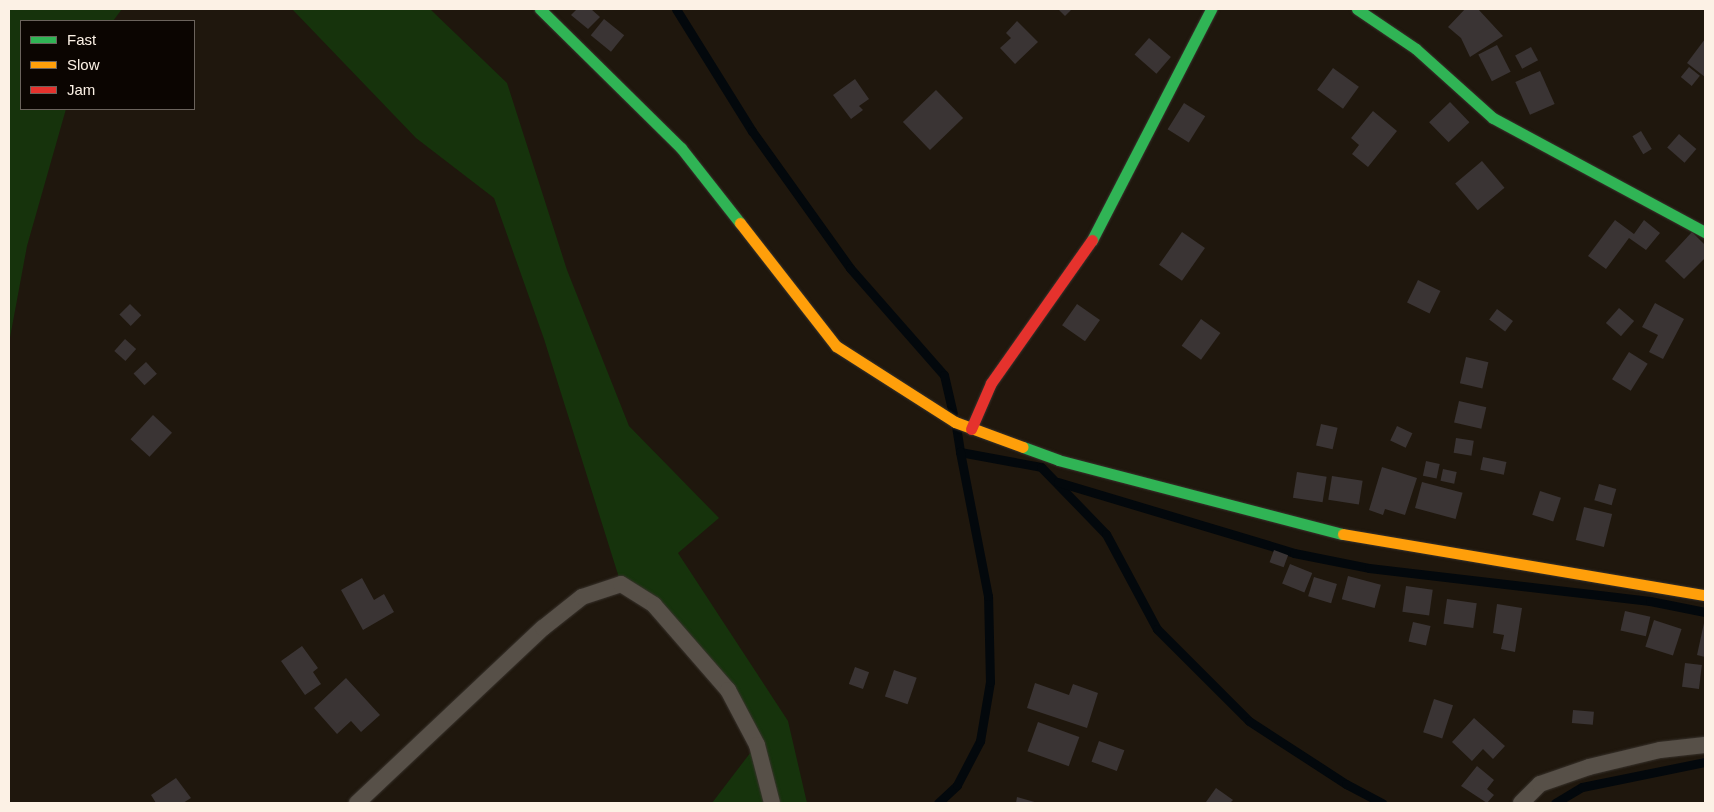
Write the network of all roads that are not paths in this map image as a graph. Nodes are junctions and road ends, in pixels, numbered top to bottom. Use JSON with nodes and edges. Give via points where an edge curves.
{"nodes":[{"id":1,"x":540,"y":9,"type":"edge"},
{"id":2,"x":1211,"y":9,"type":"edge"},
{"id":3,"x":1357,"y":9,"type":"edge"},
{"id":4,"x":1705,"y":232,"type":"edge"},
{"id":5,"x":971,"y":429,"type":"junction"},
{"id":6,"x":1705,"y":595,"type":"edge"},
{"id":7,"x":1705,"y":745,"type":"edge"},
{"id":8,"x":357,"y":803,"type":"edge"},
{"id":9,"x":772,"y":803,"type":"edge"},
{"id":10,"x":1521,"y":803,"type":"edge"}],
"edges":[{"from":1,"to":5,"type":"street","via":[[681,148],[836,346],[907,393]]},
{"from":2,"to":5,"type":"street","via":[[1092,241],[991,383]]},
{"from":3,"to":4,"type":"street","via":[[1416,49],[1493,118]]},
{"from":5,"to":6,"type":"street","via":[[1058,460],[1320,530]]},
{"from":7,"to":10,"type":"lane","via":[[1660,750],[1589,767],[1540,784]]},
{"from":8,"to":9,"type":"lane","via":[[543,628],[582,597],[621,584],[654,605],[728,690],[757,745]]}]}
